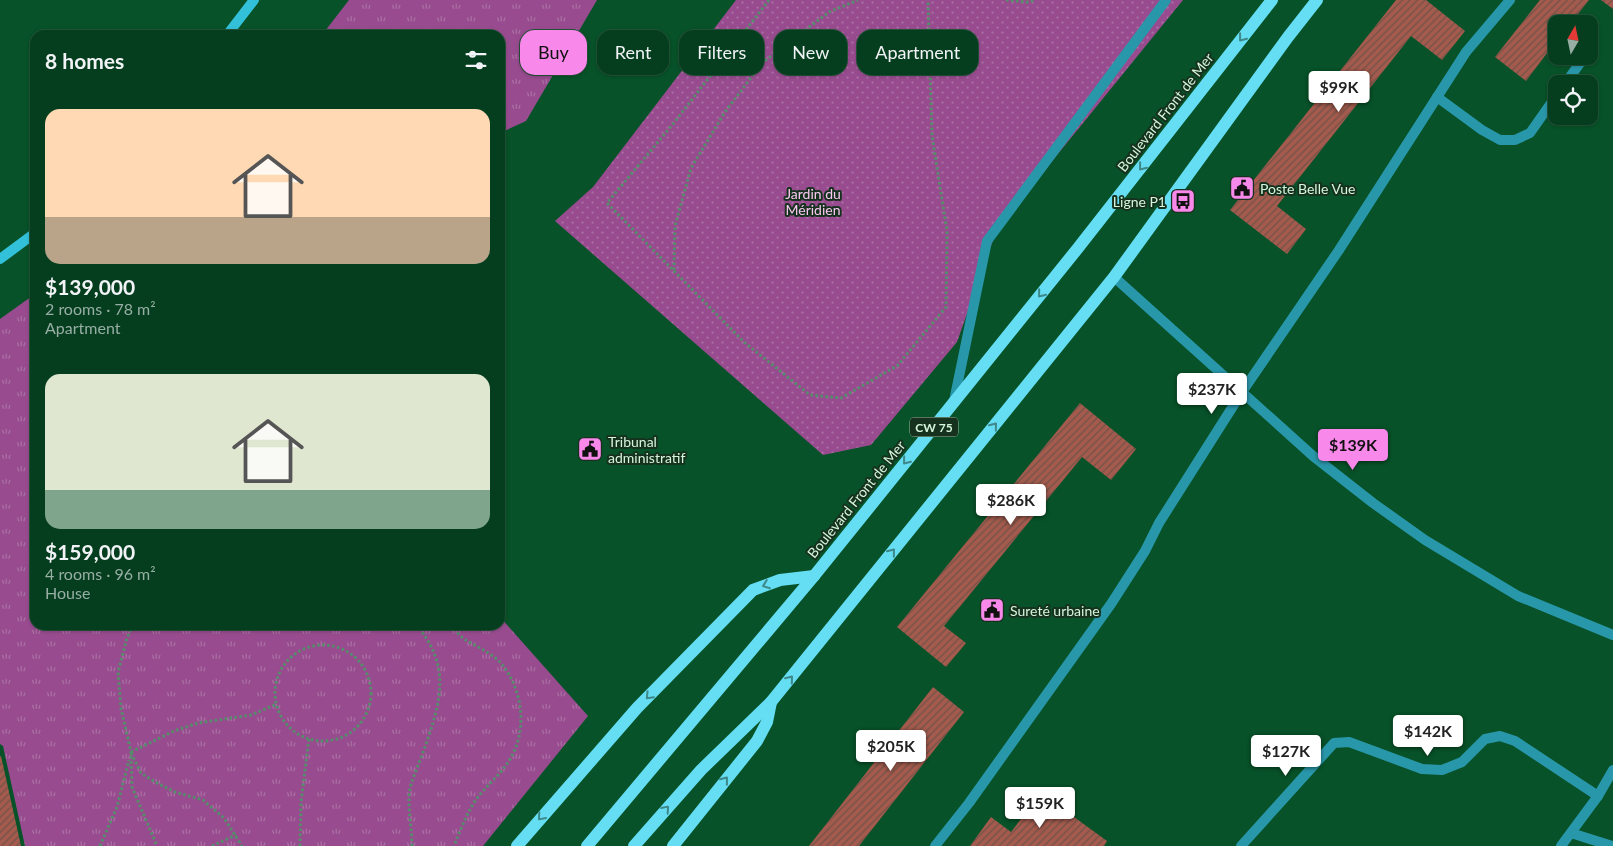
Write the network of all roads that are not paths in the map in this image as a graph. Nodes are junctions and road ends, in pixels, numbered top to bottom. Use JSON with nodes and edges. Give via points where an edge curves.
{"nodes":[{"id":1,"x":254,"y":0,"type":"edge"},
{"id":2,"x":1166,"y":0,"type":"edge"},
{"id":3,"x":1272,"y":0,"type":"edge"},
{"id":4,"x":1317,"y":0,"type":"edge"},
{"id":5,"x":1510,"y":0,"type":"edge"},
{"id":6,"x":230,"y":30,"type":"edge"},
{"id":7,"x":1437,"y":97,"type":"junction"},
{"id":8,"x":1548,"y":107,"type":"edge"},
{"id":9,"x":30,"y":238,"type":"edge"},
{"id":10,"x":0,"y":259,"type":"edge"},
{"id":11,"x":1114,"y":276,"type":"junction"},
{"id":12,"x":1242,"y":392,"type":"junction"},
{"id":13,"x":953,"y":403,"type":"junction"},
{"id":14,"x":814,"y":576,"type":"junction"},
{"id":15,"x":1613,"y":636,"type":"edge"},
{"id":16,"x":771,"y":702,"type":"junction"},
{"id":17,"x":1613,"y":770,"type":"edge"},
{"id":18,"x":1598,"y":796,"type":"junction"},
{"id":19,"x":1571,"y":833,"type":"junction"},
{"id":20,"x":517,"y":846,"type":"edge"},
{"id":21,"x":587,"y":846,"type":"edge"},
{"id":22,"x":634,"y":846,"type":"edge"},
{"id":23,"x":673,"y":846,"type":"edge"},
{"id":24,"x":935,"y":846,"type":"edge"},
{"id":25,"x":1241,"y":846,"type":"edge"},
{"id":26,"x":1561,"y":846,"type":"edge"},
{"id":27,"x":1612,"y":846,"type":"edge"}],
"edges":[{"from":1,"to":6,"type":"main road"},
{"from":2,"to":13,"type":"street","via":[[987,241]]},
{"from":3,"to":13,"type":"main road","name":"Boulevard Front de Mer","number":"CW 75","one_way":true},
{"from":4,"to":11,"type":"main road"},
{"from":5,"to":7,"type":"street","via":[[1466,52]]},
{"from":7,"to":8,"type":"street","via":[[1500,140],[1515,140],[1530,133]]},
{"from":7,"to":12,"type":"street","via":[[1339,250]]},
{"from":9,"to":10,"type":"main road"},
{"from":11,"to":12,"type":"street"},
{"from":16,"to":11,"type":"main road","one_way":true},
{"from":12,"to":15,"type":"street","via":[[1313,456],[1425,540],[1518,596]]},
{"from":12,"to":24,"type":"street","via":[[1111,604]]},
{"from":13,"to":14,"type":"main road","name":"Boulevard Front de Mer","number":"CW 75","one_way":true},
{"from":14,"to":20,"type":"main road","one_way":true,"via":[[780,580],[753,590],[637,708]]},
{"from":14,"to":21,"type":"main road","name":"Boulevard Front de Mer","number":"CW 75"},
{"from":22,"to":16,"type":"main road","one_way":true,"via":[[701,770]]},
{"from":23,"to":16,"type":"main road","one_way":true,"via":[[756,741],[767,722]]},
{"from":17,"to":18,"type":"street"},
{"from":18,"to":19,"type":"street"},
{"from":18,"to":25,"type":"street","via":[[1515,742],[1500,736],[1485,739],[1462,762],[1442,770],[1422,769],[1349,742],[1334,743]]},
{"from":19,"to":26,"type":"street"},
{"from":19,"to":27,"type":"street"}]}
